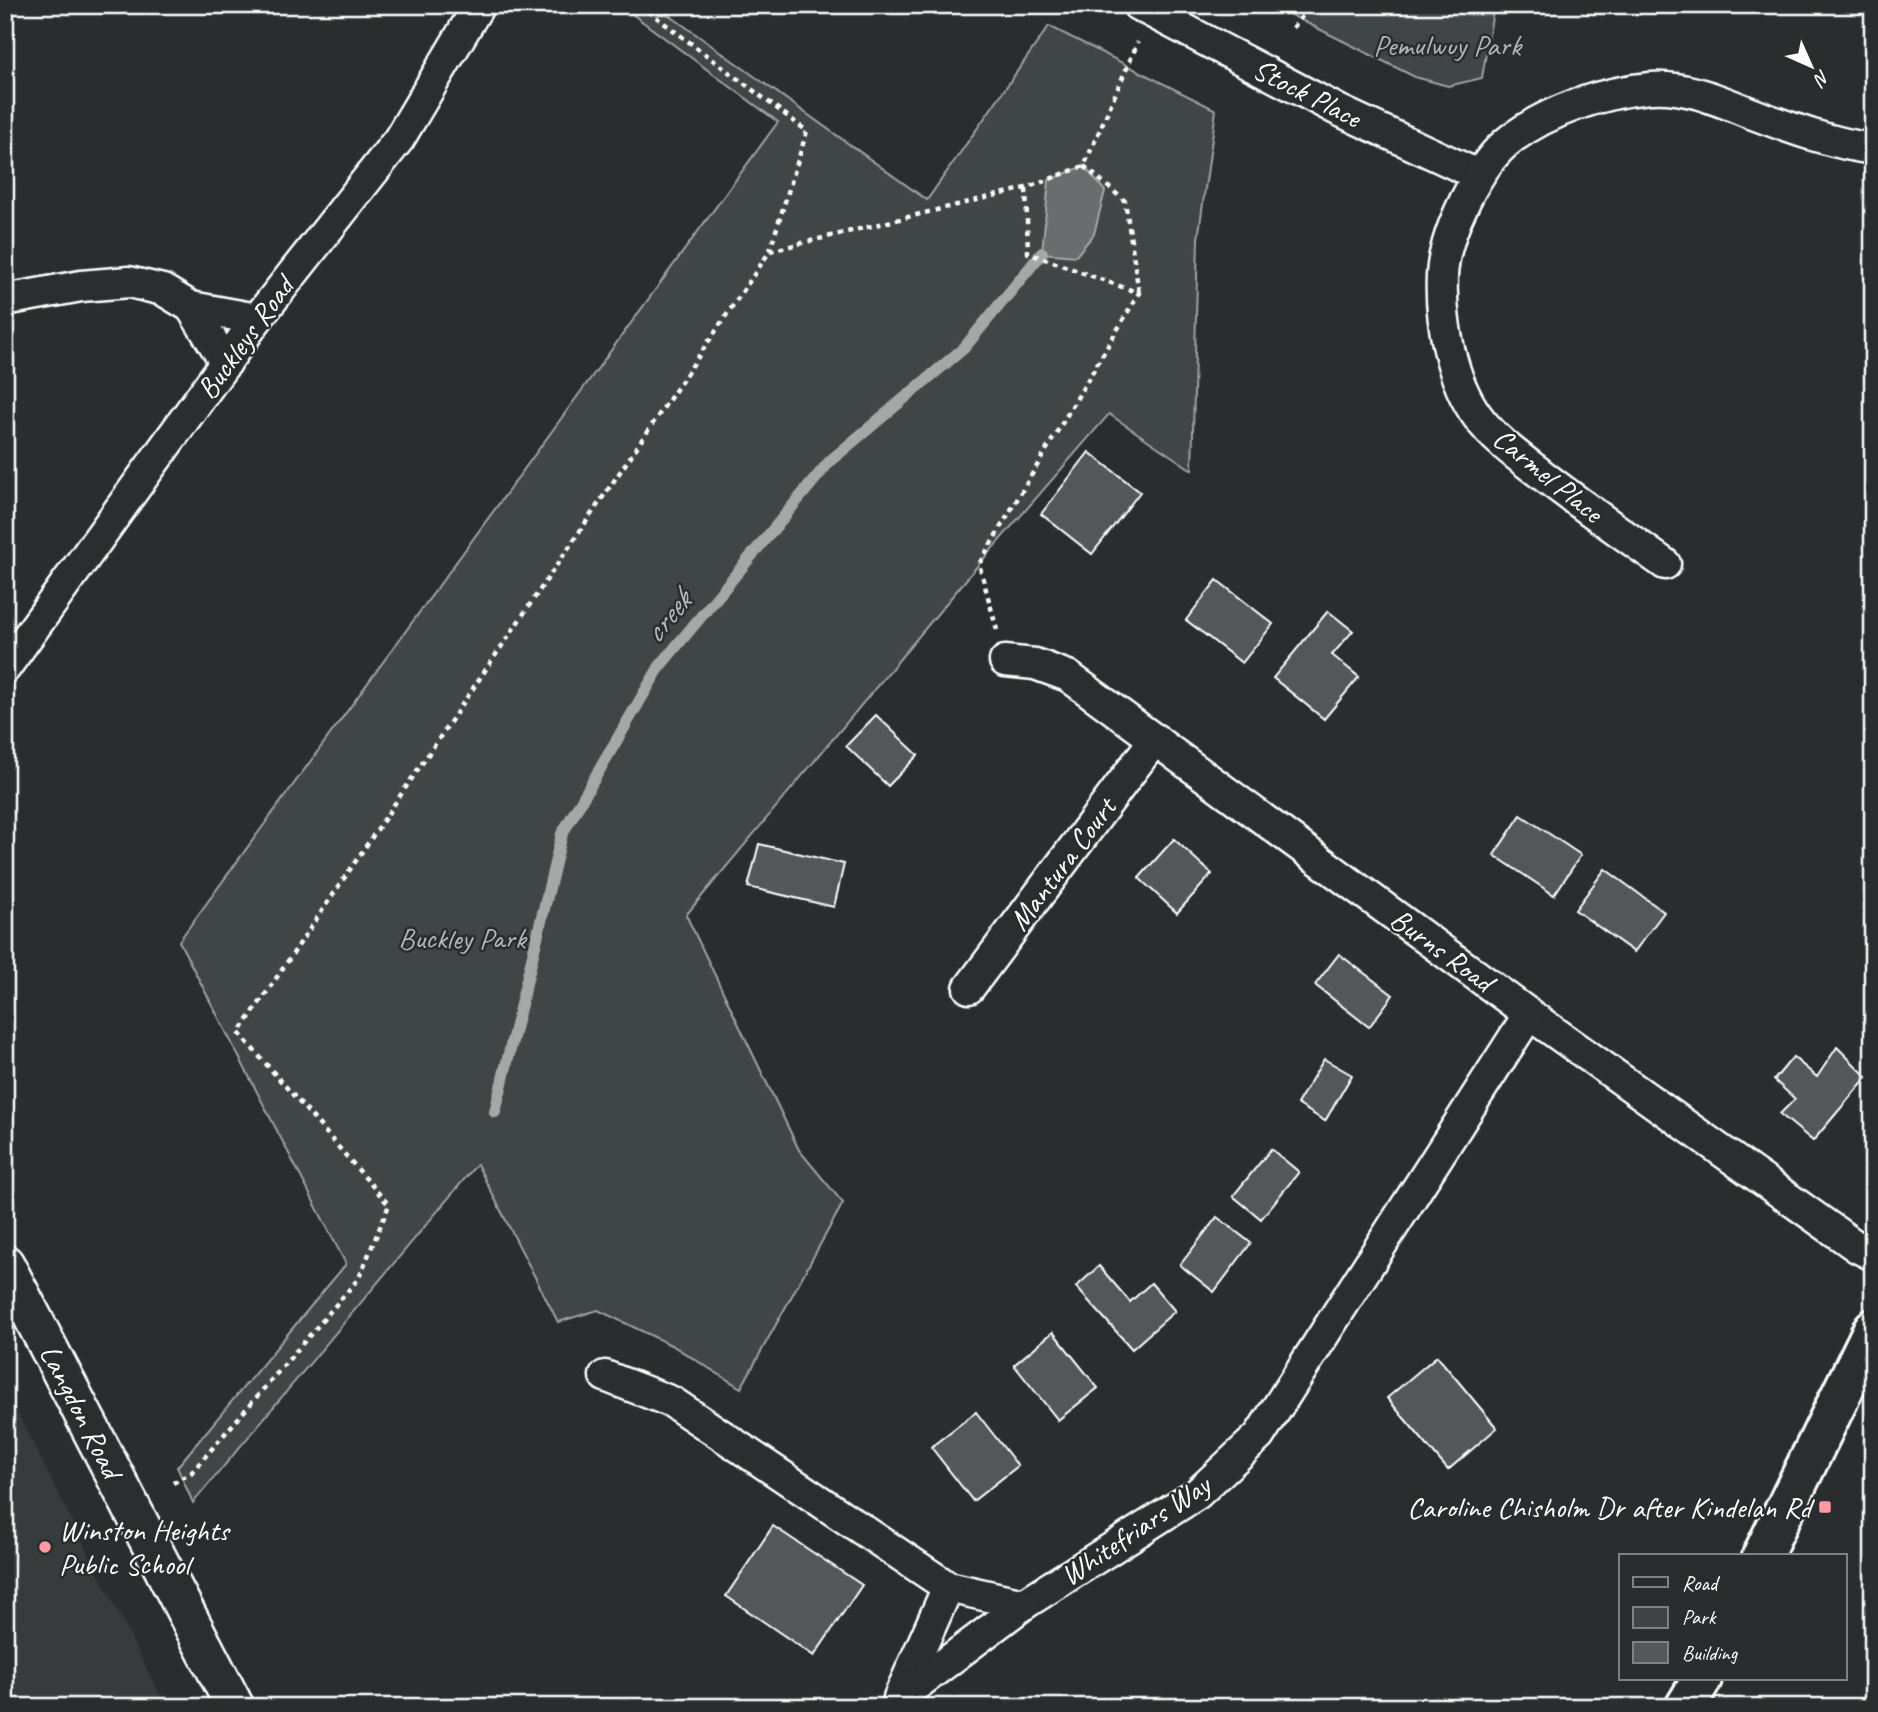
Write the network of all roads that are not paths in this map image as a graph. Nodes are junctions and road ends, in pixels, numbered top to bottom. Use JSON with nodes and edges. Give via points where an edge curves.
{"nodes":[{"id":1,"x":479,"y":5,"type":"edge"},
{"id":2,"x":1145,"y":9,"type":"edge"},
{"id":3,"x":1873,"y":149,"type":"edge"},
{"id":4,"x":1478,"y":175,"type":"junction"},
{"id":5,"x":5,"y":300,"type":"edge"},
{"id":6,"x":191,"y":307,"type":"junction"},
{"id":7,"x":257,"y":319,"type":"junction"},
{"id":8,"x":226,"y":363,"type":"junction"},
{"id":9,"x":1665,"y":564,"type":"dead end"},
{"id":10,"x":1005,"y":661,"type":"road end"},
{"id":11,"x":5,"y":668,"type":"edge"},
{"id":12,"x":1155,"y":739,"type":"junction"},
{"id":13,"x":969,"y":988,"type":"dead end"},
{"id":14,"x":1529,"y":1014,"type":"junction"},
{"id":15,"x":1873,"y":1255,"type":"edge"},
{"id":16,"x":5,"y":1264,"type":"edge"},
{"id":17,"x":1873,"y":1329,"type":"edge"},
{"id":18,"x":605,"y":1376,"type":"dead end"},
{"id":19,"x":1763,"y":1554,"type":"edge"},
{"id":20,"x":948,"y":1587,"type":"junction"},
{"id":21,"x":1024,"y":1604,"type":"junction"},
{"id":22,"x":1701,"y":1680,"type":"edge"},
{"id":23,"x":894,"y":1702,"type":"edge"},
{"id":24,"x":235,"y":1707,"type":"edge"},
{"id":25,"x":1685,"y":1707,"type":"edge"}],
"edges":[{"from":1,"to":7,"type":"street","name":"Buckleys Road","via":[[399,139]]},
{"from":2,"to":4,"type":"street","name":"Stock Place","via":[[1338,110]]},
{"from":3,"to":4,"type":"street","name":"Carmel Place","via":[[1839,144],[1689,90],[1652,88],[1555,113],[1511,139]]},
{"from":4,"to":9,"type":"street","name":"Carmel Place","via":[[1452,231],[1442,274],[1448,347],[1461,385],[1478,417],[1510,450]]},
{"from":5,"to":6,"type":"street","via":[[128,282],[163,290]]},
{"from":6,"to":7,"type":"street"},
{"from":6,"to":8,"type":"street"},
{"from":7,"to":8,"type":"street","name":"Buckleys Road"},
{"from":8,"to":11,"type":"street","name":"Buckleys Road"},
{"from":10,"to":12,"type":"street","name":"Burns Road","via":[[1035,664],[1068,676]]},
{"from":12,"to":13,"type":"street","name":"Mantura Court"},
{"from":12,"to":14,"type":"street","name":"Burns Road"},
{"from":14,"to":15,"type":"street","name":"Burns Road"},
{"from":14,"to":21,"type":"street","name":"Whitefriars Way","via":[[1259,1436],[1197,1494]]},
{"from":16,"to":24,"type":"street","name":"Langdon Road"},
{"from":17,"to":19,"type":"main road"},
{"from":18,"to":20,"type":"street","via":[[672,1402]]},
{"from":20,"to":21,"type":"street"},
{"from":20,"to":23,"type":"street"},
{"from":21,"to":23,"type":"street","name":"Whitefriars Way"},
{"from":22,"to":25,"type":"main road"}]}
